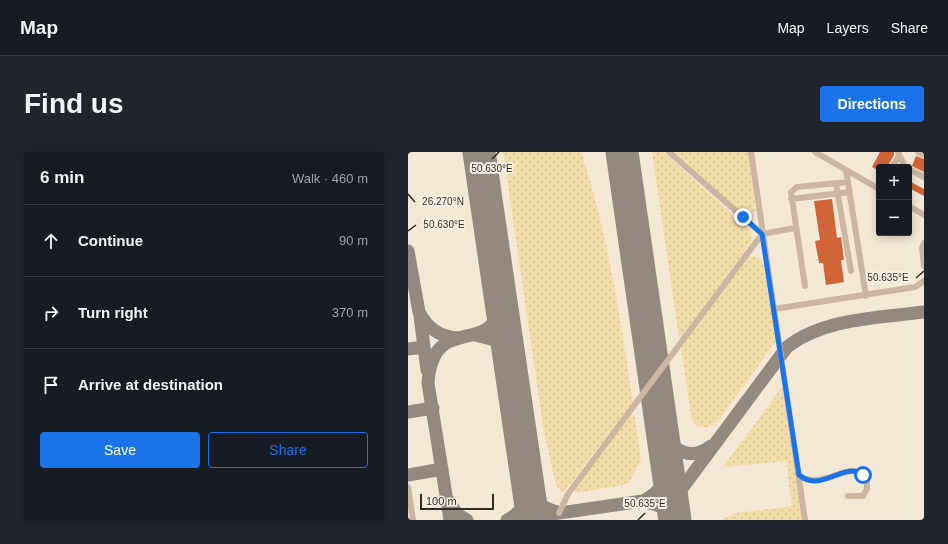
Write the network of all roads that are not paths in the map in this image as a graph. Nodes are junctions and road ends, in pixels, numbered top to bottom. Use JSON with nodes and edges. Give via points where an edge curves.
{"nodes":[{"id":1,"x":669,"y":152,"type":"edge"},
{"id":2,"x":750,"y":152,"type":"edge"},
{"id":3,"x":815,"y":152,"type":"edge"},
{"id":4,"x":918,"y":152,"type":"edge"},
{"id":5,"x":898,"y":154,"type":"edge"},
{"id":6,"x":924,"y":155,"type":"edge"},
{"id":7,"x":893,"y":164,"type":"edge"},
{"id":8,"x":903,"y":164,"type":"edge"},
{"id":9,"x":846,"y":170,"type":"junction"},
{"id":10,"x":912,"y":171,"type":"edge"},
{"id":11,"x":924,"y":177,"type":"edge"},
{"id":12,"x":848,"y":182,"type":"junction"},
{"id":13,"x":836,"y":184,"type":"junction"},
{"id":14,"x":876,"y":187,"type":"edge"},
{"id":15,"x":850,"y":192,"type":"junction"},
{"id":16,"x":838,"y":194,"type":"junction"},
{"id":17,"x":791,"y":199,"type":"junction"},
{"id":18,"x":912,"y":208,"type":"edge"},
{"id":19,"x":924,"y":215,"type":"edge"},
{"id":20,"x":855,"y":225,"type":"junction"},
{"id":21,"x":844,"y":227,"type":"junction"},
{"id":22,"x":795,"y":228,"type":"junction"},
{"id":23,"x":762,"y":234,"type":"junction"},
{"id":24,"x":924,"y":244,"type":"edge"},
{"id":25,"x":860,"y":258,"type":"junction"},
{"id":26,"x":850,"y":261,"type":"junction"},
{"id":27,"x":924,"y":266,"type":"edge"},
{"id":28,"x":851,"y":272,"type":"dead end"},
{"id":29,"x":924,"y":281,"type":"edge"},
{"id":30,"x":805,"y":286,"type":"dead end"},
{"id":31,"x":866,"y":296,"type":"junction"},
{"id":32,"x":774,"y":309,"type":"junction"},
{"id":33,"x":799,"y":475,"type":"junction"},
{"id":34,"x":408,"y":487,"type":"edge"},
{"id":35,"x":848,"y":496,"type":"dead end"},
{"id":36,"x":559,"y":513,"type":"dead end"},
{"id":37,"x":413,"y":520,"type":"edge"},
{"id":38,"x":805,"y":520,"type":"edge"}],
"edges":[{"from":1,"to":23,"type":"lane"},
{"from":2,"to":23,"type":"lane"},
{"from":3,"to":9,"type":"lane"},
{"from":4,"to":6,"type":"lane"},
{"from":5,"to":7,"type":"lane"},
{"from":5,"to":8,"type":"lane"},
{"from":9,"to":12,"type":"lane"},
{"from":9,"to":14,"type":"lane"},
{"from":10,"to":11,"type":"lane"},
{"from":12,"to":13,"type":"lane"},
{"from":12,"to":15,"type":"lane"},
{"from":13,"to":16,"type":"lane"},
{"from":13,"to":17,"type":"lane","via":[[795,188],[791,192]]},
{"from":15,"to":16,"type":"lane"},
{"from":15,"to":20,"type":"lane"},
{"from":16,"to":17,"type":"lane"},
{"from":16,"to":21,"type":"lane"},
{"from":17,"to":22,"type":"lane"},
{"from":18,"to":19,"type":"lane"},
{"from":20,"to":21,"type":"lane"},
{"from":20,"to":25,"type":"lane"},
{"from":21,"to":26,"type":"lane"},
{"from":22,"to":23,"type":"lane"},
{"from":22,"to":30,"type":"lane"},
{"from":23,"to":32,"type":"lane"},
{"from":23,"to":36,"type":"lane","via":[[568,494]]},
{"from":24,"to":27,"type":"lane"},
{"from":25,"to":26,"type":"lane"},
{"from":25,"to":31,"type":"lane"},
{"from":26,"to":28,"type":"lane"},
{"from":29,"to":31,"type":"lane","via":[[915,287]]},
{"from":31,"to":32,"type":"lane"},
{"from":32,"to":33,"type":"lane"},
{"from":33,"to":35,"type":"lane","via":[[817,481],[829,479],[848,470],[858,471],[867,480],[867,489],[862,496]]},
{"from":33,"to":38,"type":"lane"},
{"from":34,"to":37,"type":"lane"}]}
